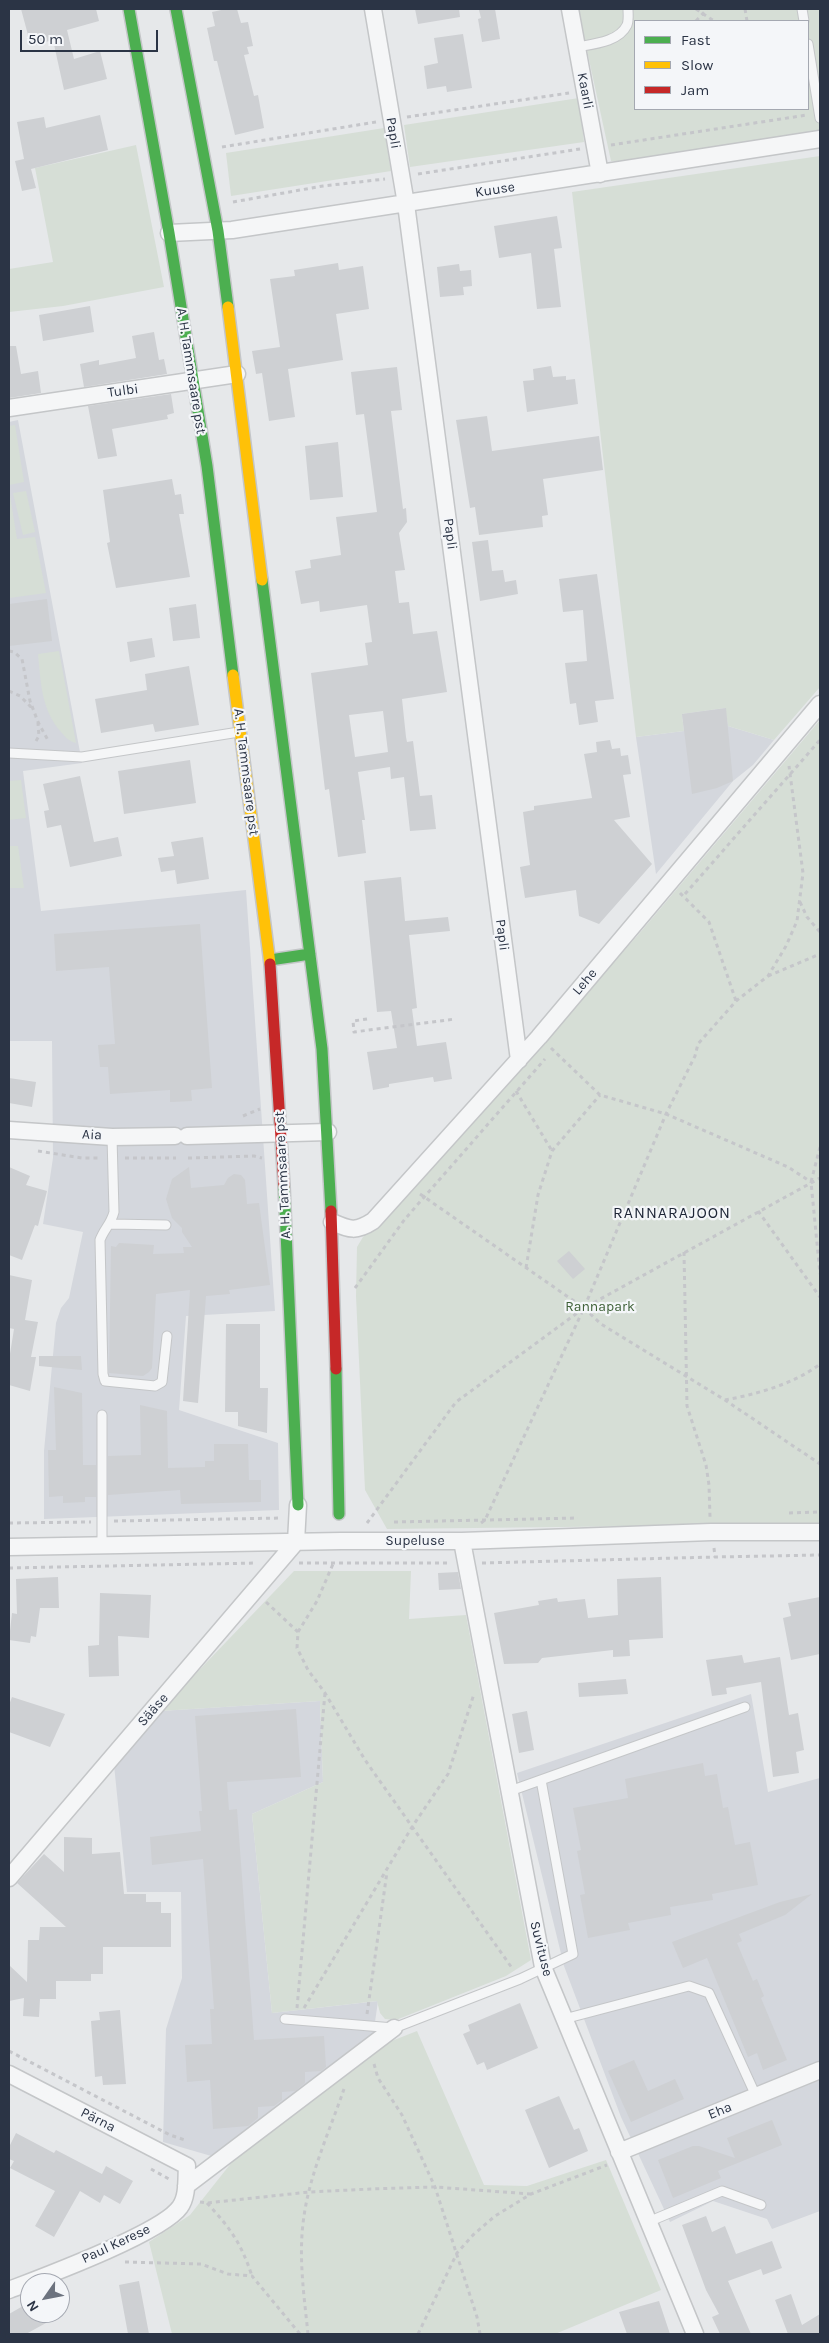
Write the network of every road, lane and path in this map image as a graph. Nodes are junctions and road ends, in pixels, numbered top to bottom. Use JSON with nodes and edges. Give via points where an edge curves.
{"nodes":[{"id":1,"x":129,"y":9,"type":"edge"},
{"id":2,"x":176,"y":9,"type":"edge"},
{"id":3,"x":373,"y":9,"type":"edge"},
{"id":4,"x":570,"y":9,"type":"edge"},
{"id":5,"x":628,"y":9,"type":"edge"},
{"id":6,"x":696,"y":9,"type":"edge"},
{"id":7,"x":707,"y":9,"type":"edge"},
{"id":8,"x":703,"y":13,"type":"junction"},
{"id":9,"x":697,"y":20,"type":"edge"},
{"id":10,"x":713,"y":20,"type":"edge"},
{"id":11,"x":577,"y":47,"type":"junction"},
{"id":12,"x":809,"y":50,"type":"edge"},
{"id":13,"x":820,"y":116,"type":"edge"},
{"id":14,"x":820,"y":139,"type":"edge"},
{"id":15,"x":596,"y":147,"type":"junction"},
{"id":16,"x":600,"y":174,"type":"junction"},
{"id":17,"x":400,"y":177,"type":"junction"},
{"id":18,"x":214,"y":204,"type":"junction"},
{"id":19,"x":406,"y":204,"type":"junction"},
{"id":20,"x":218,"y":231,"type":"junction"},
{"id":21,"x":169,"y":233,"type":"junction"},
{"id":22,"x":237,"y":374,"type":"junction"},
{"id":23,"x":193,"y":380,"type":"junction"},
{"id":24,"x":9,"y":408,"type":"edge"},
{"id":25,"x":9,"y":651,"type":"edge"},
{"id":26,"x":9,"y":691,"type":"edge"},
{"id":27,"x":820,"y":704,"type":"edge"},
{"id":28,"x":33,"y":709,"type":"junction"},
{"id":29,"x":38,"y":722,"type":"dead end"},
{"id":30,"x":240,"y":732,"type":"junction"},
{"id":31,"x":820,"y":740,"type":"edge"},
{"id":32,"x":784,"y":746,"type":"junction"},
{"id":33,"x":9,"y":752,"type":"edge"},
{"id":34,"x":791,"y":774,"type":"junction"},
{"id":35,"x":669,"y":882,"type":"junction"},
{"id":36,"x":683,"y":896,"type":"junction"},
{"id":37,"x":800,"y":902,"type":"junction"},
{"id":38,"x":677,"y":903,"type":"dead end"},
{"id":39,"x":820,"y":932,"type":"edge"},
{"id":40,"x":310,"y":954,"type":"junction"},
{"id":41,"x":820,"y":954,"type":"edge"},
{"id":42,"x":270,"y":960,"type":"junction"},
{"id":43,"x":768,"y":976,"type":"junction"},
{"id":44,"x":736,"y":1001,"type":"junction"},
{"id":45,"x":367,"y":1019,"type":"dead end"},
{"id":46,"x":455,"y":1019,"type":"dead end"},
{"id":47,"x":539,"y":1037,"type":"junction"},
{"id":48,"x":559,"y":1042,"type":"dead end"},
{"id":49,"x":553,"y":1050,"type":"junction"},
{"id":50,"x":519,"y":1060,"type":"junction"},
{"id":51,"x":506,"y":1074,"type":"junction"},
{"id":52,"x":516,"y":1091,"type":"junction"},
{"id":53,"x":600,"y":1095,"type":"junction"},
{"id":54,"x":264,"y":1104,"type":"dead end"},
{"id":55,"x":666,"y":1114,"type":"junction"},
{"id":56,"x":235,"y":1117,"type":"dead end"},
{"id":57,"x":9,"y":1130,"type":"edge"},
{"id":58,"x":328,"y":1132,"type":"junction"},
{"id":59,"x":282,"y":1134,"type":"junction"},
{"id":60,"x":112,"y":1136,"type":"junction"},
{"id":61,"x":820,"y":1147,"type":"edge"},
{"id":62,"x":33,"y":1150,"type":"dead end"},
{"id":63,"x":552,"y":1151,"type":"junction"},
{"id":64,"x":113,"y":1158,"type":"junction"},
{"id":65,"x":176,"y":1158,"type":"dead end"},
{"id":66,"x":820,"y":1178,"type":"edge"},
{"id":67,"x":811,"y":1182,"type":"junction"},
{"id":68,"x":405,"y":1184,"type":"junction"},
{"id":69,"x":425,"y":1198,"type":"junction"},
{"id":70,"x":758,"y":1212,"type":"junction"},
{"id":71,"x":332,"y":1222,"type":"junction"},
{"id":72,"x":111,"y":1224,"type":"junction"},
{"id":73,"x":166,"y":1225,"type":"dead end"},
{"id":74,"x":684,"y":1251,"type":"junction"},
{"id":75,"x":526,"y":1268,"type":"junction"},
{"id":76,"x":820,"y":1274,"type":"edge"},
{"id":77,"x":352,"y":1296,"type":"dead end"},
{"id":78,"x":820,"y":1297,"type":"edge"},
{"id":79,"x":584,"y":1308,"type":"junction"},
{"id":80,"x":167,"y":1336,"type":"dead end"},
{"id":81,"x":820,"y":1364,"type":"edge"},
{"id":82,"x":685,"y":1377,"type":"junction"},
{"id":83,"x":725,"y":1400,"type":"junction"},
{"id":84,"x":102,"y":1415,"type":"dead end"},
{"id":85,"x":820,"y":1464,"type":"edge"},
{"id":86,"x":298,"y":1505,"type":"joint"},
{"id":87,"x":339,"y":1514,"type":"joint"},
{"id":88,"x":710,"y":1515,"type":"dead end"},
{"id":89,"x":264,"y":1519,"type":"dead end"},
{"id":90,"x":102,"y":1522,"type":"junction"},
{"id":91,"x":9,"y":1523,"type":"edge"},
{"id":92,"x":367,"y":1523,"type":"dead end"},
{"id":93,"x":820,"y":1532,"type":"edge"},
{"id":94,"x":340,"y":1541,"type":"junction"},
{"id":95,"x":462,"y":1541,"type":"junction"},
{"id":96,"x":296,"y":1542,"type":"junction"},
{"id":97,"x":102,"y":1545,"type":"junction"},
{"id":98,"x":9,"y":1547,"type":"edge"},
{"id":99,"x":333,"y":1563,"type":"dead end"},
{"id":100,"x":251,"y":1564,"type":"dead end"},
{"id":101,"x":9,"y":1568,"type":"edge"},
{"id":102,"x":255,"y":1591,"type":"junction"},
{"id":103,"x":298,"y":1632,"type":"junction"},
{"id":104,"x":475,"y":1688,"type":"dead end"},
{"id":105,"x":325,"y":1693,"type":"junction"},
{"id":106,"x":745,"y":1707,"type":"dead end"},
{"id":107,"x":541,"y":1780,"type":"junction"},
{"id":108,"x":510,"y":1791,"type":"junction"},
{"id":109,"x":412,"y":1827,"type":"junction"},
{"id":110,"x":387,"y":1869,"type":"junction"},
{"id":111,"x":9,"y":1878,"type":"edge"},
{"id":112,"x":543,"y":1967,"type":"junction"},
{"id":113,"x":520,"y":1979,"type":"junction"},
{"id":114,"x":285,"y":2019,"type":"dead end"},
{"id":115,"x":564,"y":2019,"type":"junction"},
{"id":116,"x":296,"y":2020,"type":"junction"},
{"id":117,"x":365,"y":2025,"type":"junction"},
{"id":118,"x":394,"y":2028,"type":"junction"},
{"id":119,"x":370,"y":2047,"type":"junction"},
{"id":120,"x":9,"y":2051,"type":"edge"},
{"id":121,"x":820,"y":2070,"type":"edge"},
{"id":122,"x":9,"y":2074,"type":"edge"},
{"id":123,"x":345,"y":2086,"type":"dead end"},
{"id":124,"x":756,"y":2096,"type":"junction"},
{"id":125,"x":185,"y":2140,"type":"dead end"},
{"id":126,"x":616,"y":2158,"type":"junction"},
{"id":127,"x":435,"y":2187,"type":"junction"},
{"id":128,"x":185,"y":2192,"type":"junction"},
{"id":129,"x":309,"y":2192,"type":"junction"},
{"id":130,"x":531,"y":2194,"type":"junction"},
{"id":131,"x":207,"y":2204,"type":"junction"},
{"id":132,"x":761,"y":2205,"type":"dead end"},
{"id":133,"x":648,"y":2222,"type":"junction"},
{"id":134,"x":457,"y":2253,"type":"junction"},
{"id":135,"x":116,"y":2262,"type":"dead end"},
{"id":136,"x":252,"y":2276,"type":"junction"},
{"id":137,"x":9,"y":2290,"type":"edge"},
{"id":138,"x":300,"y":2334,"type":"edge"},
{"id":139,"x":308,"y":2334,"type":"edge"},
{"id":140,"x":418,"y":2334,"type":"edge"},
{"id":141,"x":480,"y":2334,"type":"edge"},
{"id":142,"x":695,"y":2334,"type":"edge"}],
"edges":[{"from":1,"to":21,"type":"street","name":"A. H. Tammsaare pst"},
{"from":2,"to":18,"type":"street"},
{"from":3,"to":17,"type":"street","name":"Papli"},
{"from":4,"to":11,"type":"street","name":"Kaarli"},
{"from":5,"to":11,"type":"lane","via":[[628,24],[623,31],[610,39]]},
{"from":6,"to":8,"type":"path"},
{"from":7,"to":8,"type":"path"},
{"from":8,"to":9,"type":"path"},
{"from":8,"to":10,"type":"path"},
{"from":11,"to":15,"type":"street","name":"Kaarli"},
{"from":12,"to":13,"type":"lane"},
{"from":13,"to":15,"type":"path"},
{"from":14,"to":16,"type":"street","name":"Kuuse"},
{"from":15,"to":16,"type":"street","name":"Kaarli"},
{"from":15,"to":17,"type":"path"},
{"from":16,"to":19,"type":"street","name":"Kuuse"},
{"from":17,"to":18,"type":"path"},
{"from":17,"to":19,"type":"street","name":"Papli"},
{"from":18,"to":20,"type":"street"},
{"from":19,"to":20,"type":"street","name":"Kuuse"},
{"from":19,"to":50,"type":"street","name":"Papli"},
{"from":20,"to":21,"type":"street","name":"Kuuse"},
{"from":20,"to":22,"type":"street"},
{"from":21,"to":23,"type":"street","name":"A. H. Tammsaare pst"},
{"from":22,"to":23,"type":"street","name":"Tulbi"},
{"from":22,"to":40,"type":"street"},
{"from":23,"to":24,"type":"street","name":"Tulbi"},
{"from":23,"to":30,"type":"street","name":"A. H. Tammsaare pst"},
{"from":25,"to":28,"type":"path","via":[[22,659]]},
{"from":26,"to":28,"type":"path","via":[[20,696]]},
{"from":27,"to":32,"type":"street","name":"Lehe"},
{"from":28,"to":29,"type":"path"},
{"from":30,"to":33,"type":"lane","via":[[82,757]]},
{"from":30,"to":42,"type":"street","name":"A. H. Tammsaare pst"},
{"from":31,"to":34,"type":"path"},
{"from":32,"to":34,"type":"path"},
{"from":32,"to":35,"type":"street","name":"Lehe"},
{"from":34,"to":36,"type":"path"},
{"from":34,"to":37,"type":"path","via":[[803,873]]},
{"from":35,"to":36,"type":"path"},
{"from":35,"to":47,"type":"street","name":"Lehe"},
{"from":36,"to":38,"type":"path"},
{"from":36,"to":44,"type":"path","via":[[709,922]]},
{"from":37,"to":39,"type":"path"},
{"from":37,"to":43,"type":"path","via":[[790,938]]},
{"from":40,"to":42,"type":"street"},
{"from":40,"to":58,"type":"street"},
{"from":41,"to":43,"type":"path"},
{"from":42,"to":59,"type":"street","name":"A. H. Tammsaare pst"},
{"from":43,"to":44,"type":"path"},
{"from":44,"to":55,"type":"path","via":[[698,1044]]},
{"from":45,"to":46,"type":"path","via":[[352,1021],[354,1032]]},
{"from":47,"to":49,"type":"path"},
{"from":47,"to":50,"type":"street","name":"Lehe"},
{"from":48,"to":49,"type":"path"},
{"from":49,"to":52,"type":"path"},
{"from":49,"to":53,"type":"path"},
{"from":50,"to":51,"type":"street","name":"Lehe"},
{"from":51,"to":52,"type":"path"},
{"from":51,"to":68,"type":"street","name":"Lehe"},
{"from":52,"to":63,"type":"path"},
{"from":52,"to":69,"type":"path"},
{"from":53,"to":55,"type":"path"},
{"from":53,"to":63,"type":"path"},
{"from":54,"to":56,"type":"path","via":[[258,1111]]},
{"from":55,"to":67,"type":"path","via":[[788,1167]]},
{"from":55,"to":79,"type":"path"},
{"from":57,"to":60,"type":"street","name":"Aia"},
{"from":58,"to":59,"type":"street","name":"Aia"},
{"from":58,"to":71,"type":"street"},
{"from":59,"to":60,"type":"street","name":"Aia"},
{"from":59,"to":86,"type":"street","name":"A. H. Tammsaare pst"},
{"from":60,"to":64,"type":"lane"},
{"from":61,"to":67,"type":"path"},
{"from":62,"to":64,"type":"path","via":[[82,1158]]},
{"from":63,"to":75,"type":"path","via":[[538,1196]]},
{"from":64,"to":65,"type":"path"},
{"from":64,"to":72,"type":"lane","via":[[114,1212]]},
{"from":66,"to":67,"type":"path"},
{"from":67,"to":70,"type":"path"},
{"from":67,"to":76,"type":"path"},
{"from":68,"to":69,"type":"path"},
{"from":68,"to":71,"type":"street","name":"Lehe","via":[[373,1221],[361,1229],[348,1229]]},
{"from":69,"to":75,"type":"path"},
{"from":69,"to":77,"type":"path","via":[[355,1287]]},
{"from":70,"to":74,"type":"path"},
{"from":70,"to":78,"type":"path"},
{"from":71,"to":87,"type":"street"},
{"from":72,"to":73,"type":"lane"},
{"from":72,"to":80,"type":"lane","via":[[100,1240],[105,1381],[155,1386],[162,1382]]},
{"from":74,"to":79,"type":"path"},
{"from":74,"to":82,"type":"path"},
{"from":75,"to":79,"type":"path"},
{"from":79,"to":82,"type":"path","via":[[601,1324]]},
{"from":79,"to":92,"type":"path","via":[[456,1402]]},
{"from":79,"to":95,"type":"path","via":[[485,1520]]},
{"from":81,"to":83,"type":"path","via":[[756,1394]]},
{"from":82,"to":83,"type":"path"},
{"from":82,"to":88,"type":"path","via":[[687,1406],[706,1465]]},
{"from":83,"to":85,"type":"path"},
{"from":84,"to":90,"type":"lane"},
{"from":86,"to":96,"type":"street","name":"A. H. Tammsaare pst"},
{"from":87,"to":94,"type":"street"},
{"from":89,"to":90,"type":"path"},
{"from":90,"to":91,"type":"path"},
{"from":90,"to":97,"type":"lane"},
{"from":93,"to":95,"type":"street","name":"Supeluse","via":[[711,1532]]},
{"from":94,"to":95,"type":"street","name":"Supeluse"},
{"from":94,"to":96,"type":"street","name":"Supeluse"},
{"from":95,"to":108,"type":"street","name":"Suvituse"},
{"from":96,"to":97,"type":"street","name":"Supeluse"},
{"from":96,"to":102,"type":"street","name":"Sääse"},
{"from":97,"to":98,"type":"street","name":"Supeluse"},
{"from":99,"to":103,"type":"path","via":[[317,1601]]},
{"from":100,"to":101,"type":"path"},
{"from":102,"to":103,"type":"path"},
{"from":102,"to":111,"type":"street","name":"Sääse"},
{"from":103,"to":105,"type":"path","via":[[298,1648],[308,1670]]},
{"from":104,"to":109,"type":"path","via":[[448,1774]]},
{"from":105,"to":109,"type":"path","via":[[365,1760]]},
{"from":105,"to":116,"type":"path"},
{"from":106,"to":107,"type":"lane"},
{"from":107,"to":108,"type":"lane"},
{"from":107,"to":112,"type":"lane","via":[[573,1954]]},
{"from":108,"to":112,"type":"street","name":"Suvituse"},
{"from":109,"to":110,"type":"path"},
{"from":109,"to":113,"type":"path"},
{"from":110,"to":116,"type":"path"},
{"from":110,"to":117,"type":"path"},
{"from":112,"to":113,"type":"lane"},
{"from":112,"to":115,"type":"street","name":"Suvituse"},
{"from":113,"to":118,"type":"lane"},
{"from":114,"to":116,"type":"lane"},
{"from":115,"to":124,"type":"lane","via":[[689,1986],[709,1993]]},
{"from":115,"to":126,"type":"street","name":"Suvituse"},
{"from":116,"to":117,"type":"lane"},
{"from":117,"to":118,"type":"lane"},
{"from":118,"to":119,"type":"street","name":"Paul Kerese"},
{"from":119,"to":127,"type":"path","via":[[378,2078],[402,2115]]},
{"from":119,"to":128,"type":"street","name":"Paul Kerese"},
{"from":120,"to":125,"type":"path"},
{"from":121,"to":124,"type":"street","name":"Eha"},
{"from":122,"to":128,"type":"street","name":"Pärna","via":[[187,2166]]},
{"from":123,"to":129,"type":"path"},
{"from":124,"to":126,"type":"street","name":"Eha"},
{"from":126,"to":130,"type":"path"},
{"from":126,"to":133,"type":"street","name":"Suvituse"},
{"from":127,"to":129,"type":"path"},
{"from":127,"to":130,"type":"path"},
{"from":127,"to":134,"type":"path"},
{"from":128,"to":131,"type":"path"},
{"from":128,"to":137,"type":"street","name":"Paul Kerese","via":[[180,2207],[159,2224]]},
{"from":129,"to":131,"type":"path"},
{"from":129,"to":139,"type":"path","via":[[301,2271]]},
{"from":130,"to":134,"type":"path","via":[[495,2216]]},
{"from":131,"to":136,"type":"path","via":[[232,2230]]},
{"from":132,"to":133,"type":"lane","via":[[722,2191]]},
{"from":133,"to":142,"type":"street","name":"Suvituse"},
{"from":134,"to":140,"type":"path"},
{"from":134,"to":141,"type":"path"},
{"from":135,"to":136,"type":"path","via":[[201,2264],[228,2274]]},
{"from":136,"to":138,"type":"path"}]}
